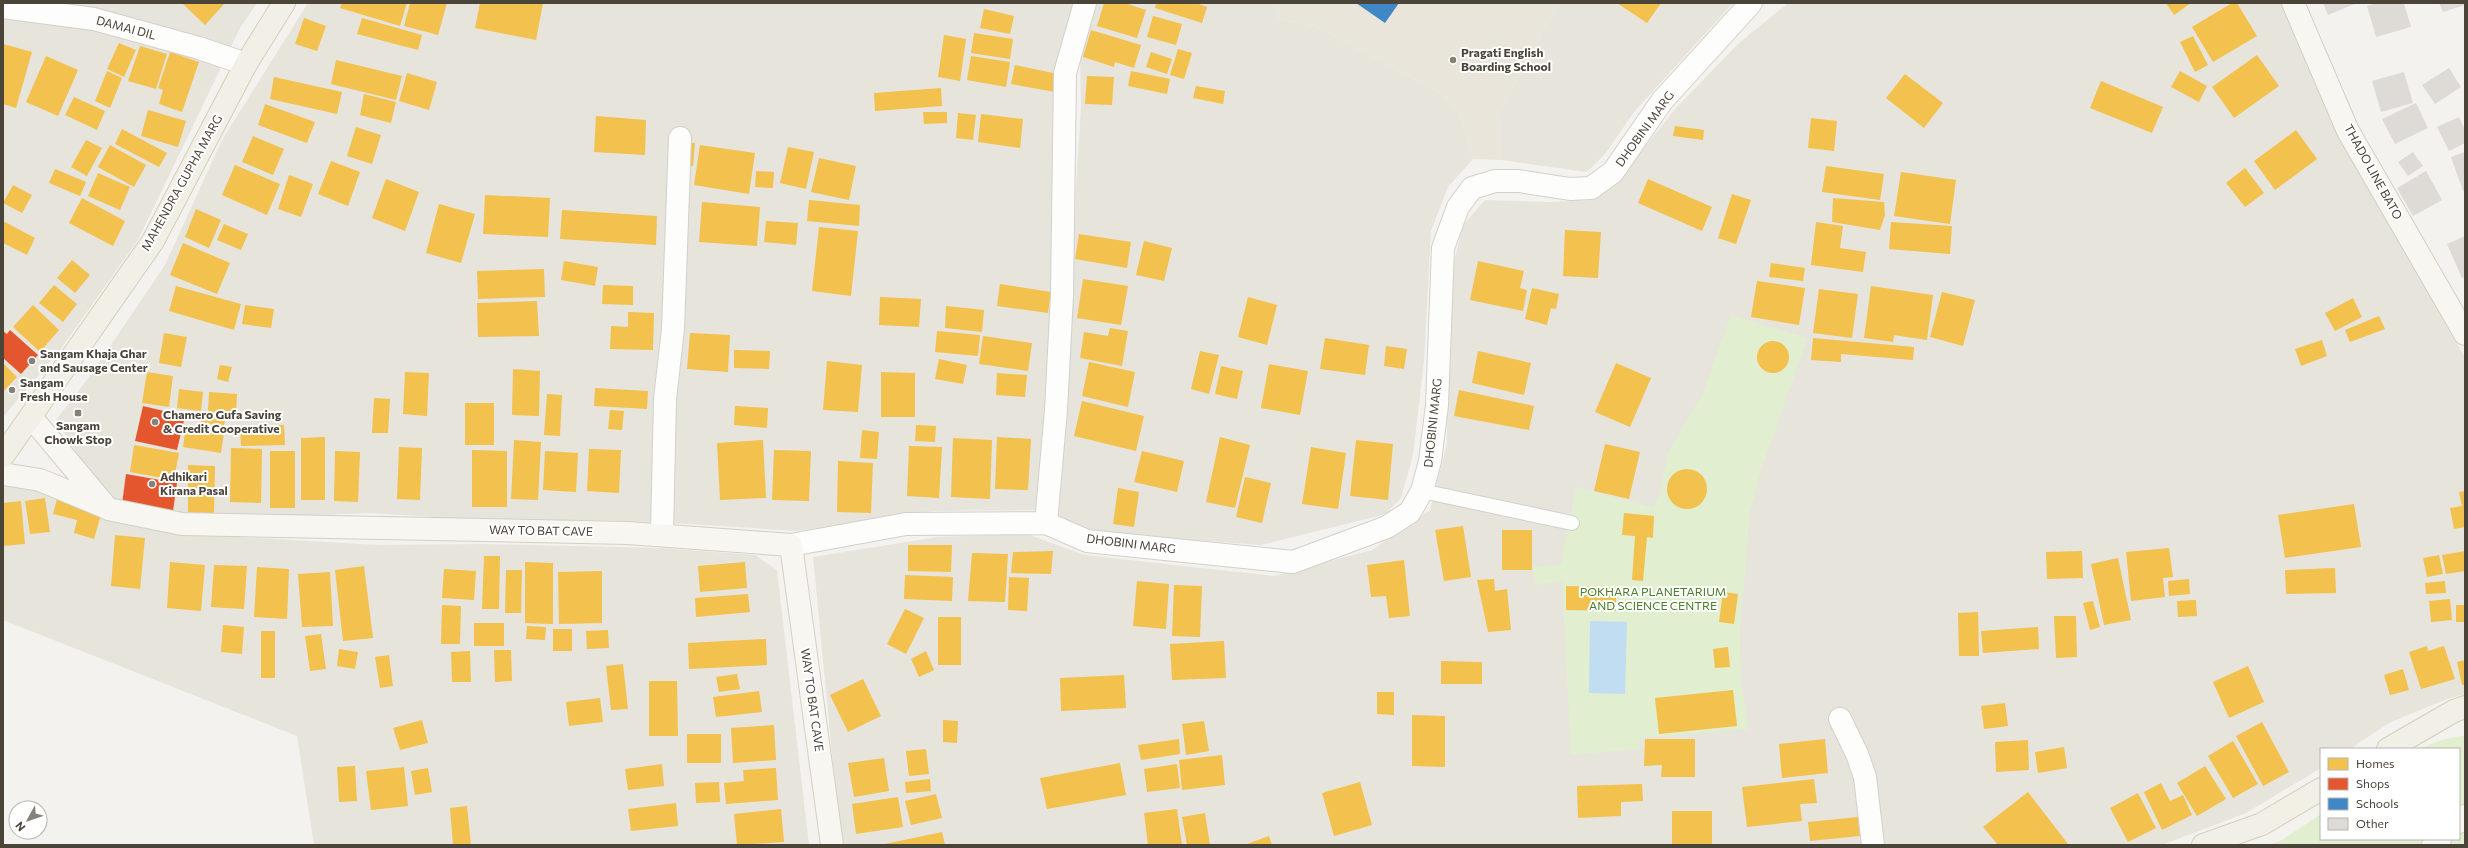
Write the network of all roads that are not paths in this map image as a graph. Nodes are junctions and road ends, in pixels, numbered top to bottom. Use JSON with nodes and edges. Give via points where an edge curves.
{"nodes":[{"id":1,"x":284,"y":3,"type":"edge"},
{"id":2,"x":1085,"y":3,"type":"edge"},
{"id":3,"x":1751,"y":3,"type":"edge"},
{"id":4,"x":2293,"y":3,"type":"edge"},
{"id":5,"x":3,"y":7,"type":"edge"},
{"id":6,"x":246,"y":64,"type":"junction"},
{"id":7,"x":680,"y":138,"type":"dead end"},
{"id":8,"x":2465,"y":334,"type":"edge"},
{"id":9,"x":31,"y":416,"type":"junction"},
{"id":10,"x":3,"y":456,"type":"edge"},
{"id":11,"x":3,"y":474,"type":"edge"},
{"id":12,"x":1422,"y":491,"type":"junction"},
{"id":13,"x":108,"y":509,"type":"junction"},
{"id":14,"x":1046,"y":523,"type":"junction"},
{"id":15,"x":1572,"y":523,"type":"dead end"},
{"id":16,"x":662,"y":534,"type":"junction"},
{"id":17,"x":791,"y":544,"type":"junction"},
{"id":18,"x":2465,"y":708,"type":"edge"},
{"id":19,"x":1840,"y":719,"type":"dead end"},
{"id":20,"x":2390,"y":748,"type":"edge"},
{"id":21,"x":2320,"y":790,"type":"edge"},
{"id":22,"x":832,"y":845,"type":"edge"},
{"id":23,"x":1872,"y":845,"type":"edge"},
{"id":24,"x":2203,"y":845,"type":"edge"}],
"edges":[{"from":1,"to":6,"type":"main road","name":"MAHENDRA GUPHA MARG"},
{"from":2,"to":14,"type":"street","via":[[1065,74],[1061,303],[1056,410]]},
{"from":3,"to":12,"type":"street","name":"DHOBINI MARG","via":[[1662,102],[1613,172],[1591,188],[1570,189],[1519,181],[1495,181],[1472,188],[1458,207],[1443,248],[1437,405],[1430,461]]},
{"from":4,"to":8,"type":"main road","name":"THADO LINE BATO","via":[[2348,131]]},
{"from":5,"to":6,"type":"street","name":"DAMAI DIL","via":[[94,19]]},
{"from":6,"to":9,"type":"main road","name":"MAHENDRA GUPHA MARG","via":[[153,241]]},
{"from":7,"to":16,"type":"street","via":[[673,329],[665,399]]},
{"from":9,"to":10,"type":"main road","name":"MAHENDRA GUPHA MARG"},
{"from":9,"to":13,"type":"main road"},
{"from":11,"to":13,"type":"main road","name":"WAY TO BAT CAVE","via":[[40,480]]},
{"from":12,"to":14,"type":"street","name":"DHOBINI MARG","via":[[1410,512],[1387,527],[1293,562],[1086,541]]},
{"from":12,"to":15,"type":"lane"},
{"from":13,"to":16,"type":"main road","name":"WAY TO BAT CAVE","via":[[182,524]]},
{"from":14,"to":17,"type":"street","name":"DHOBINI MARG","via":[[906,524]]},
{"from":16,"to":17,"type":"main road","name":"WAY TO BAT CAVE"},
{"from":17,"to":22,"type":"main road","name":"WAY TO BAT CAVE"},
{"from":18,"to":20,"type":"main road","via":[[2454,711]]},
{"from":19,"to":23,"type":"street","via":[[1865,777]]},
{"from":21,"to":24,"type":"main road","via":[[2262,824]]}]}
